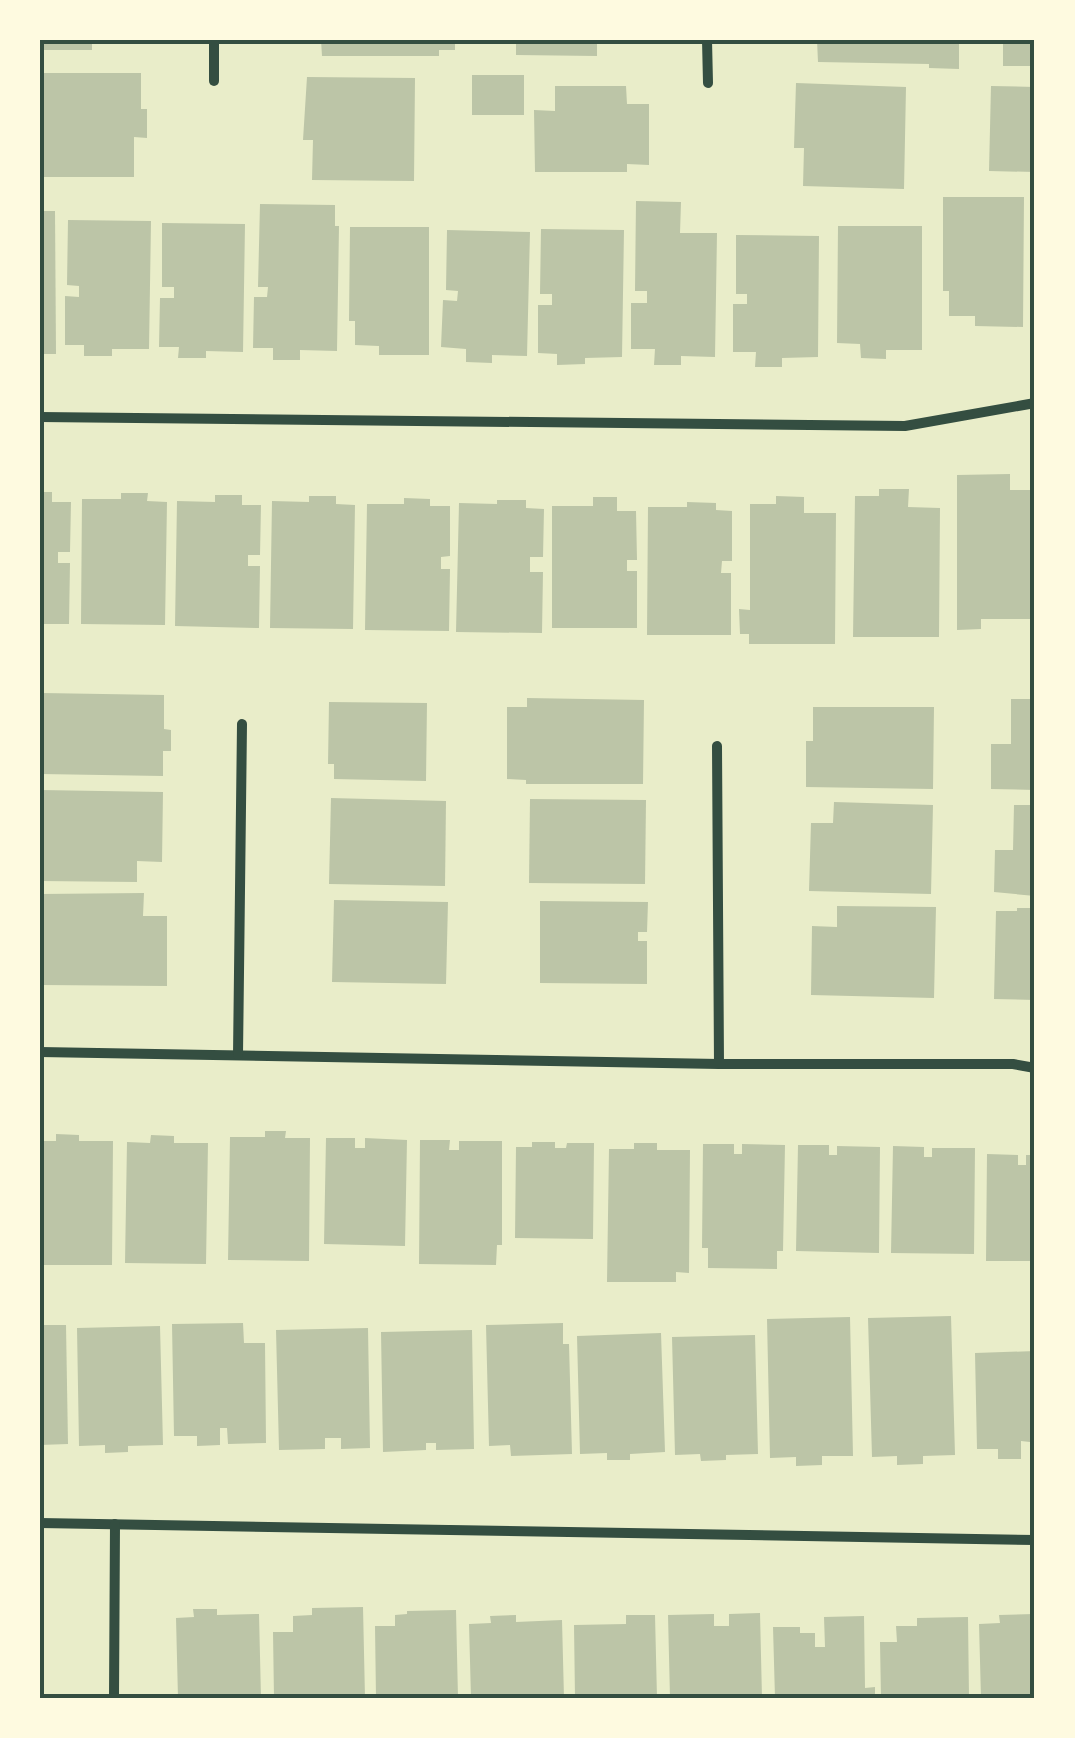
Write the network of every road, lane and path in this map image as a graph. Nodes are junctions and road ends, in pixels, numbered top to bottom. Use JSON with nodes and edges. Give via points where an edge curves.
{"nodes":[{"id":1,"x":214,"y":40,"type":"edge"},
{"id":2,"x":707,"y":40,"type":"edge"},
{"id":3,"x":214,"y":81,"type":"dead end"},
{"id":4,"x":708,"y":83,"type":"dead end"},
{"id":5,"x":1035,"y":403,"type":"edge"},
{"id":6,"x":40,"y":418,"type":"edge"},
{"id":7,"x":242,"y":724,"type":"dead end"},
{"id":8,"x":717,"y":746,"type":"dead end"},
{"id":9,"x":40,"y":1052,"type":"edge"},
{"id":10,"x":238,"y":1055,"type":"junction"},
{"id":11,"x":719,"y":1064,"type":"junction"},
{"id":12,"x":1035,"y":1068,"type":"edge"},
{"id":13,"x":40,"y":1523,"type":"edge"},
{"id":14,"x":115,"y":1524,"type":"junction"},
{"id":15,"x":1035,"y":1540,"type":"edge"},
{"id":16,"x":114,"y":1698,"type":"edge"}],
"edges":[{"from":1,"to":3,"type":"street"},
{"from":2,"to":4,"type":"street"},
{"from":5,"to":6,"type":"street","via":[[905,426]]},
{"from":7,"to":10,"type":"street"},
{"from":8,"to":11,"type":"street"},
{"from":9,"to":10,"type":"street"},
{"from":10,"to":11,"type":"street"},
{"from":11,"to":12,"type":"street"},
{"from":13,"to":14,"type":"street"},
{"from":14,"to":15,"type":"street"},
{"from":14,"to":16,"type":"street"}]}
